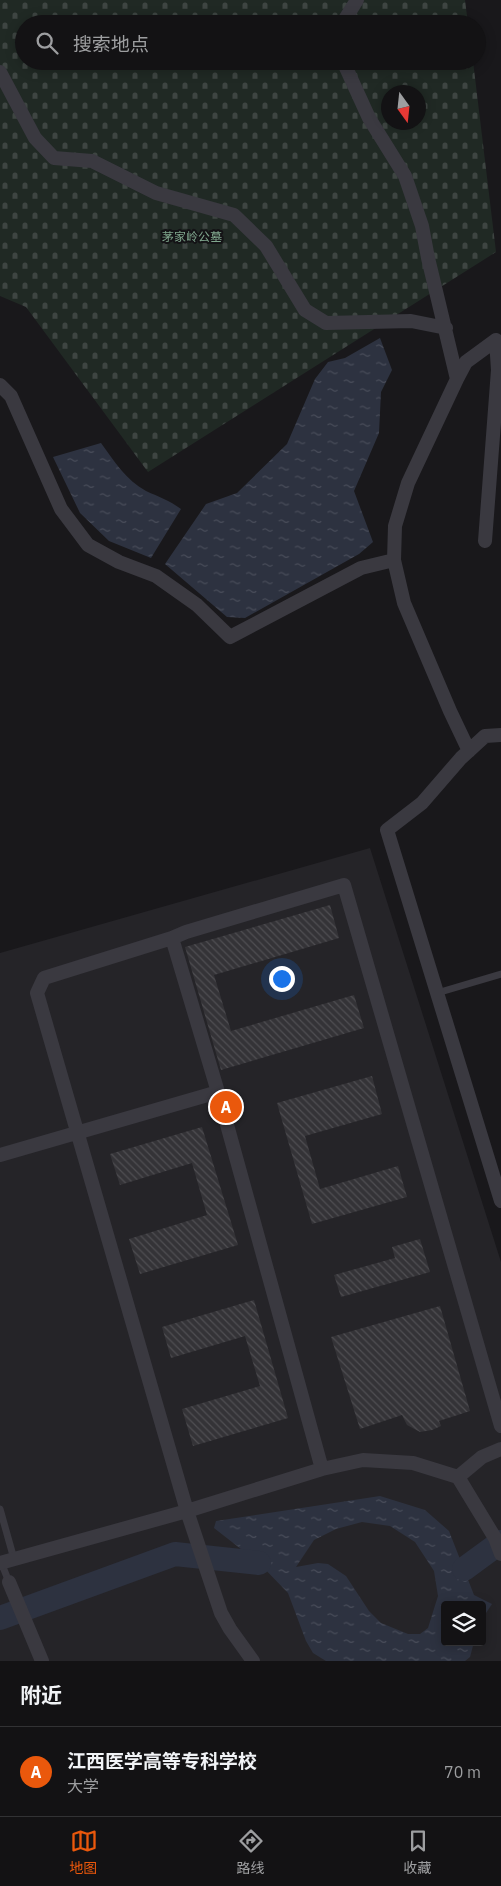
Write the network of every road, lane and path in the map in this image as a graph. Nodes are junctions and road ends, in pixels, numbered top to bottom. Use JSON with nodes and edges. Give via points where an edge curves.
{"nodes":[{"id":1,"x":357,"y":0,"type":"edge"},
{"id":2,"x":348,"y":15,"type":"edge"},
{"id":3,"x":347,"y":70,"type":"edge"},
{"id":4,"x":0,"y":72,"type":"edge"},
{"id":5,"x":446,"y":328,"type":"junction"},
{"id":6,"x":457,"y":379,"type":"junction"},
{"id":7,"x":0,"y":385,"type":"edge"},
{"id":8,"x":485,"y":541,"type":"dead end"},
{"id":9,"x":394,"y":560,"type":"junction"},
{"id":10,"x":501,"y":735,"type":"edge"},
{"id":11,"x":469,"y":751,"type":"junction"},
{"id":12,"x":172,"y":938,"type":"junction"},
{"id":13,"x":501,"y":974,"type":"edge"},
{"id":14,"x":437,"y":993,"type":"junction"},
{"id":15,"x":218,"y":1092,"type":"junction"},
{"id":16,"x":76,"y":1133,"type":"junction"},
{"id":17,"x":0,"y":1155,"type":"edge"},
{"id":18,"x":501,"y":1201,"type":"edge"},
{"id":19,"x":501,"y":1426,"type":"edge"},
{"id":20,"x":501,"y":1449,"type":"edge"},
{"id":21,"x":322,"y":1469,"type":"junction"},
{"id":22,"x":458,"y":1477,"type":"junction"},
{"id":23,"x":0,"y":1509,"type":"edge"},
{"id":24,"x":187,"y":1511,"type":"junction"},
{"id":25,"x":501,"y":1554,"type":"edge"},
{"id":26,"x":5,"y":1561,"type":"edge"},
{"id":27,"x":9,"y":1582,"type":"joint"},
{"id":28,"x":42,"y":1661,"type":"edge"},
{"id":29,"x":252,"y":1661,"type":"edge"}],
"edges":[{"from":1,"to":2,"type":"street"},
{"from":3,"to":5,"type":"street","via":[[369,118],[405,176],[422,226]]},
{"from":4,"to":5,"type":"street","via":[[35,138],[54,158],[92,161],[156,193],[234,216],[266,246],[305,310],[326,324],[411,321]]},
{"from":5,"to":6,"type":"street"},
{"from":6,"to":8,"type":"street","via":[[466,362],[496,340],[498,370]]},
{"from":6,"to":9,"type":"street","via":[[408,483],[395,526]]},
{"from":7,"to":9,"type":"street","via":[[11,396],[61,508],[88,545],[119,562],[156,576],[197,605],[230,637],[361,568]]},
{"from":9,"to":11,"type":"street","via":[[404,603]]},
{"from":10,"to":11,"type":"street","via":[[485,736]]},
{"from":11,"to":14,"type":"street","via":[[422,803],[387,830]]},
{"from":12,"to":15,"type":"street"},
{"from":12,"to":16,"type":"street","via":[[44,978],[37,993]]},
{"from":12,"to":19,"type":"street","via":[[344,885]]},
{"from":13,"to":14,"type":"lane"},
{"from":14,"to":18,"type":"street"},
{"from":15,"to":16,"type":"street"},
{"from":15,"to":21,"type":"street"},
{"from":16,"to":17,"type":"street"},
{"from":16,"to":24,"type":"street"},
{"from":20,"to":22,"type":"street","via":[[482,1457]]},
{"from":21,"to":22,"type":"street","via":[[363,1460],[413,1463]]},
{"from":21,"to":24,"type":"street"},
{"from":22,"to":25,"type":"street","via":[[495,1538]]},
{"from":23,"to":26,"type":"lane"},
{"from":24,"to":26,"type":"street"},
{"from":24,"to":29,"type":"street","via":[[221,1612]]},
{"from":26,"to":27,"type":"lane"},
{"from":27,"to":28,"type":"street"}]}
